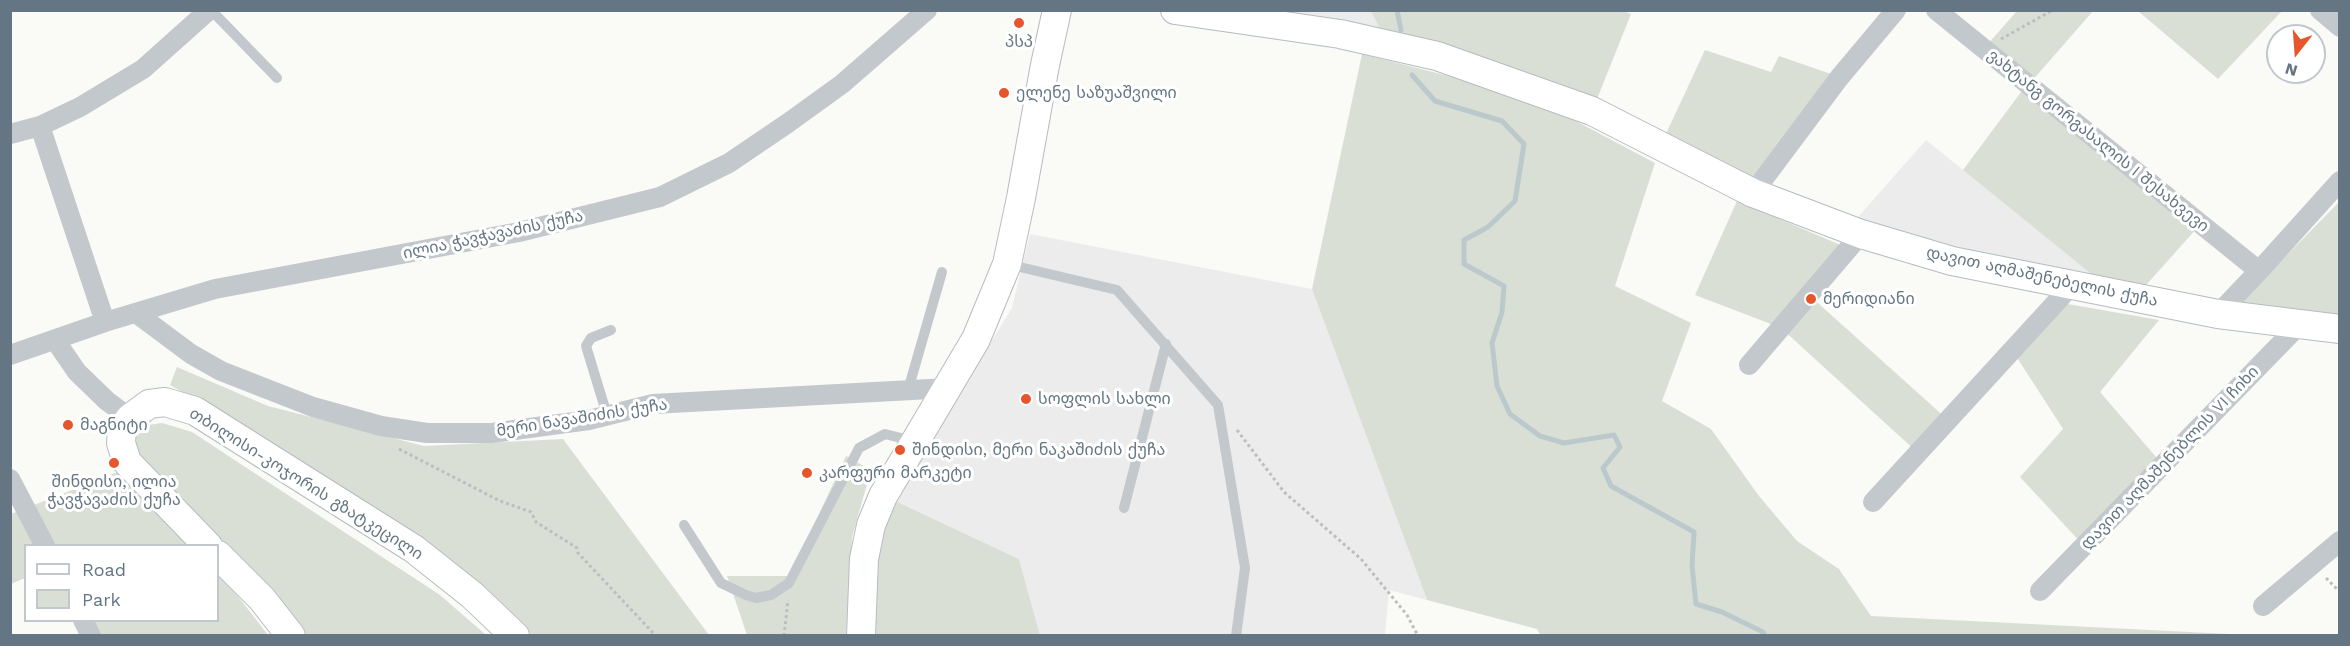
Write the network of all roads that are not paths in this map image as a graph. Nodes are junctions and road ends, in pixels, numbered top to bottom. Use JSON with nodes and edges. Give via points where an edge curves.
{"nodes":[{"id":1,"x":210,"y":10,"type":"edge"},
{"id":2,"x":927,"y":10,"type":"edge"},
{"id":3,"x":1057,"y":10,"type":"edge"},
{"id":4,"x":1174,"y":10,"type":"edge"},
{"id":5,"x":1896,"y":10,"type":"edge"},
{"id":6,"x":1936,"y":10,"type":"edge"},
{"id":7,"x":2320,"y":10,"type":"edge"},
{"id":8,"x":2340,"y":27,"type":"edge"},
{"id":9,"x":277,"y":78,"type":"dead end"},
{"id":10,"x":40,"y":126,"type":"junction"},
{"id":11,"x":10,"y":134,"type":"edge"},
{"id":12,"x":2340,"y":181,"type":"edge"},
{"id":13,"x":1752,"y":193,"type":"junction"},
{"id":14,"x":1861,"y":234,"type":"junction"},
{"id":15,"x":1007,"y":264,"type":"junction"},
{"id":16,"x":2259,"y":271,"type":"junction"},
{"id":17,"x":942,"y":272,"type":"dead end"},
{"id":18,"x":2072,"y":285,"type":"junction"},
{"id":19,"x":136,"y":313,"type":"junction"},
{"id":20,"x":2218,"y":314,"type":"junction"},
{"id":21,"x":105,"y":322,"type":"junction"},
{"id":22,"x":2300,"y":324,"type":"junction"},
{"id":23,"x":2340,"y":329,"type":"edge"},
{"id":24,"x":610,"y":330,"type":"dead end"},
{"id":25,"x":55,"y":340,"type":"junction"},
{"id":26,"x":1166,"y":344,"type":"junction"},
{"id":27,"x":10,"y":355,"type":"edge"},
{"id":28,"x":1749,"y":365,"type":"dead end"},
{"id":29,"x":949,"y":388,"type":"junction"},
{"id":30,"x":908,"y":390,"type":"junction"},
{"id":31,"x":607,"y":415,"type":"junction"},
{"id":32,"x":130,"y":418,"type":"junction"},
{"id":33,"x":916,"y":442,"type":"junction"},
{"id":34,"x":10,"y":479,"type":"edge"},
{"id":35,"x":1874,"y":502,"type":"dead end"},
{"id":36,"x":1125,"y":508,"type":"dead end"},
{"id":37,"x":684,"y":525,"type":"dead end"},
{"id":38,"x":2340,"y":541,"type":"edge"},
{"id":39,"x":44,"y":544,"type":"edge"},
{"id":40,"x":206,"y":544,"type":"edge"},
{"id":41,"x":219,"y":556,"type":"edge"},
{"id":42,"x":2040,"y":591,"type":"dead end"},
{"id":43,"x":2263,"y":606,"type":"dead end"},
{"id":44,"x":84,"y":622,"type":"edge"},
{"id":45,"x":91,"y":636,"type":"edge"},
{"id":46,"x":291,"y":636,"type":"edge"},
{"id":47,"x":515,"y":636,"type":"edge"},
{"id":48,"x":861,"y":636,"type":"edge"},
{"id":49,"x":1236,"y":636,"type":"edge"}],
"edges":[{"from":1,"to":9,"type":"lane"},
{"from":1,"to":10,"type":"street","via":[[142,69]]},
{"from":2,"to":19,"type":"street","name":"ილია ჭავჭავაძის ქუჩა","via":[[842,84],[788,123],[729,163],[660,197],[519,232],[215,289]]},
{"from":3,"to":15,"type":"main road"},
{"from":4,"to":13,"type":"main road","name":"დავით აღმაშენებელის ქუჩა","via":[[1340,34],[1437,56],[1592,111]]},
{"from":5,"to":13,"type":"street"},
{"from":6,"to":16,"type":"street","name":"ვახტანგ გორგასალის I შესახვევი"},
{"from":7,"to":8,"type":"street"},
{"from":10,"to":11,"type":"street"},
{"from":10,"to":21,"type":"street"},
{"from":12,"to":16,"type":"street"},
{"from":13,"to":14,"type":"main road","name":"დავით აღმაშენებელის ქუჩა"},
{"from":14,"to":18,"type":"main road","name":"დავით აღმაშენებელის ქუჩა","via":[[1953,261]]},
{"from":14,"to":28,"type":"street"},
{"from":15,"to":26,"type":"lane","via":[[1117,290]]},
{"from":15,"to":29,"type":"main road","via":[[976,339]]},
{"from":16,"to":20,"type":"street"},
{"from":17,"to":30,"type":"lane"},
{"from":18,"to":20,"type":"main road","name":"დავით აღმაშენებელის ქუჩა"},
{"from":18,"to":35,"type":"street"},
{"from":19,"to":21,"type":"street","name":"ილია ჭავჭავაძის ქუჩა"},
{"from":19,"to":31,"type":"street","name":"მერი ნავაშიძის ქუჩა","via":[[221,371],[313,407],[381,426],[427,433],[492,433]]},
{"from":20,"to":22,"type":"main road","name":"დავით აღმაშენებელის ქუჩა"},
{"from":21,"to":25,"type":"street","name":"ილია ჭავჭავაძის ქუჩა"},
{"from":22,"to":23,"type":"main road","name":"დავით აღმაშენებელის ქუჩა"},
{"from":22,"to":42,"type":"street","name":"დავით აღმაშენებლის VI ჩიხი"},
{"from":24,"to":31,"type":"lane","via":[[591,338],[586,346]]},
{"from":25,"to":27,"type":"street","name":"ილია ჭავჭავაძის ქუჩა"},
{"from":25,"to":32,"type":"street","via":[[76,372]]},
{"from":26,"to":36,"type":"lane"},
{"from":26,"to":49,"type":"lane","via":[[1218,405],[1245,568]]},
{"from":29,"to":30,"type":"street","name":"მერი ნავაშიძის ქუჩა"},
{"from":29,"to":33,"type":"main road"},
{"from":30,"to":31,"type":"street","name":"მერი ნავაშიძის ქუჩა","via":[[653,404]]},
{"from":32,"to":40,"type":"main road","via":[[122,429],[121,443],[127,462]]},
{"from":32,"to":47,"type":"main road","name":"თბილისი-კოჯორის გზატკეცილი","via":[[149,404],[165,402],[195,411],[414,549],[472,595]]},
{"from":33,"to":37,"type":"lane","via":[[885,434],[859,448],[789,583],[771,595],[756,598],[720,583]]},
{"from":33,"to":48,"type":"main road","via":[[883,496],[871,525],[864,559]]},
{"from":34,"to":39,"type":"street"},
{"from":38,"to":43,"type":"street"},
{"from":41,"to":46,"type":"main road","via":[[262,599]]},
{"from":44,"to":45,"type":"street"}]}
